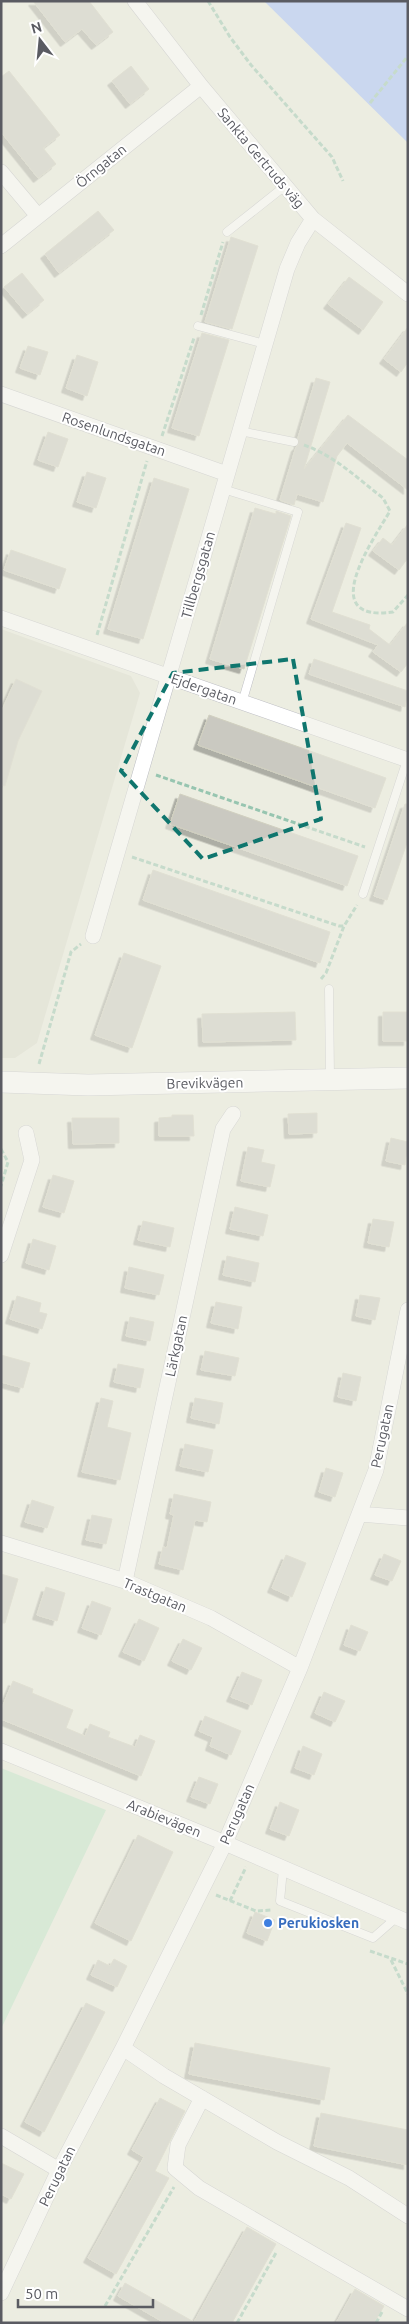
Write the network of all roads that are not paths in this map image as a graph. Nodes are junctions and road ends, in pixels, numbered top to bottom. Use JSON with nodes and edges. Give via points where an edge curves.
{"nodes":[{"id":1,"x":135,"y":1,"type":"edge"},
{"id":2,"x":201,"y":86,"type":"junction"},
{"id":3,"x":1,"y":172,"type":"edge"},
{"id":4,"x":286,"y":186,"type":"junction"},
{"id":5,"x":38,"y":216,"type":"junction"},
{"id":6,"x":313,"y":219,"type":"junction"},
{"id":7,"x":227,"y":232,"type":"road end"},
{"id":8,"x":1,"y":246,"type":"edge"},
{"id":9,"x":408,"y":294,"type":"edge"},
{"id":10,"x":198,"y":326,"type":"road end"},
{"id":11,"x":265,"y":344,"type":"junction"},
{"id":12,"x":1,"y":394,"type":"edge"},
{"id":13,"x":240,"y":431,"type":"junction"},
{"id":14,"x":294,"y":442,"type":"road end"},
{"id":15,"x":227,"y":474,"type":"junction"},
{"id":16,"x":223,"y":489,"type":"junction"},
{"id":17,"x":1,"y":618,"type":"edge"},
{"id":18,"x":168,"y":677,"type":"junction"},
{"id":19,"x":242,"y":703,"type":"junction"},
{"id":20,"x":408,"y":760,"type":"edge"},
{"id":21,"x":363,"y":894,"type":"road end"},
{"id":22,"x":93,"y":936,"type":"road end"},
{"id":23,"x":329,"y":989,"type":"road end"},
{"id":24,"x":408,"y":1078,"type":"edge"},
{"id":25,"x":330,"y":1080,"type":"junction"},
{"id":26,"x":1,"y":1082,"type":"edge"},
{"id":27,"x":233,"y":1114,"type":"dead end"},
{"id":28,"x":26,"y":1133,"type":"dead end"},
{"id":29,"x":1,"y":1255,"type":"edge"},
{"id":30,"x":408,"y":1310,"type":"edge"},
{"id":31,"x":360,"y":1514,"type":"junction"},
{"id":32,"x":408,"y":1518,"type":"edge"},
{"id":33,"x":1,"y":1542,"type":"edge"},
{"id":34,"x":125,"y":1581,"type":"junction"},
{"id":35,"x":300,"y":1668,"type":"junction"},
{"id":36,"x":1,"y":1752,"type":"edge"},
{"id":37,"x":225,"y":1843,"type":"junction"},
{"id":38,"x":283,"y":1869,"type":"junction"},
{"id":39,"x":402,"y":1919,"type":"edge"},
{"id":40,"x":123,"y":2048,"type":"junction"},
{"id":41,"x":202,"y":2098,"type":"junction"},
{"id":42,"x":1,"y":2136,"type":"edge"},
{"id":43,"x":59,"y":2170,"type":"junction"},
{"id":44,"x":408,"y":2216,"type":"edge"},
{"id":45,"x":1,"y":2293,"type":"edge"},
{"id":46,"x":408,"y":2309,"type":"edge"}],
"edges":[{"from":1,"to":2,"type":"street","name":"Sankta Gertruds väg"},
{"from":2,"to":4,"type":"street","name":"Sankta Gertruds väg"},
{"from":2,"to":5,"type":"street","name":"Örngatan"},
{"from":3,"to":5,"type":"street"},
{"from":4,"to":6,"type":"street","name":"Sankta Gertruds väg"},
{"from":4,"to":7,"type":"lane"},
{"from":5,"to":8,"type":"street","name":"Örngatan"},
{"from":6,"to":9,"type":"street","name":"Sankta Gertruds väg"},
{"from":6,"to":11,"type":"street","name":"Tillbergsgatan","via":[[287,269]]},
{"from":10,"to":11,"type":"lane"},
{"from":11,"to":13,"type":"street","name":"Tillbergsgatan"},
{"from":12,"to":15,"type":"street","name":"Rosenlundsgatan"},
{"from":13,"to":14,"type":"lane"},
{"from":13,"to":15,"type":"street","name":"Tillbergsgatan"},
{"from":15,"to":16,"type":"street","name":"Tillbergsgatan"},
{"from":16,"to":18,"type":"street","name":"Tillbergsgatan"},
{"from":16,"to":19,"type":"lane","via":[[298,512]]},
{"from":17,"to":18,"type":"street","name":"Ejdergatan"},
{"from":18,"to":19,"type":"street","name":"Ejdergatan"},
{"from":18,"to":22,"type":"street","name":"Tillbergsgatan"},
{"from":19,"to":20,"type":"street","name":"Ejdergatan"},
{"from":20,"to":21,"type":"lane"},
{"from":23,"to":25,"type":"lane"},
{"from":24,"to":25,"type":"street","name":"Brevikvägen"},
{"from":25,"to":26,"type":"street","name":"Brevikvägen","via":[[88,1085]]},
{"from":27,"to":34,"type":"street","name":"Lärkgatan","via":[[223,1129]]},
{"from":28,"to":29,"type":"street","via":[[32,1160]]},
{"from":30,"to":31,"type":"street","name":"Perugatan","via":[[376,1470]]},
{"from":31,"to":32,"type":"street"},
{"from":31,"to":35,"type":"street","name":"Perugatan"},
{"from":33,"to":34,"type":"street","name":"Trastgatan"},
{"from":34,"to":35,"type":"street","name":"Trastgatan","via":[[211,1618]]},
{"from":35,"to":37,"type":"street","name":"Perugatan"},
{"from":36,"to":37,"type":"street","name":"Arabievägen"},
{"from":37,"to":38,"type":"street","name":"Arabievägen"},
{"from":37,"to":40,"type":"street","name":"Perugatan"},
{"from":38,"to":39,"type":"street","name":"Arabievägen"},
{"from":38,"to":39,"type":"lane","via":[[280,1900],[373,1938]]},
{"from":40,"to":41,"type":"street"},
{"from":40,"to":43,"type":"street","name":"Perugatan"},
{"from":41,"to":44,"type":"street","via":[[277,2142],[349,2178]]},
{"from":41,"to":46,"type":"street","via":[[178,2145],[175,2168],[199,2188]]},
{"from":42,"to":43,"type":"street"},
{"from":43,"to":45,"type":"street","name":"Perugatan"}]}
